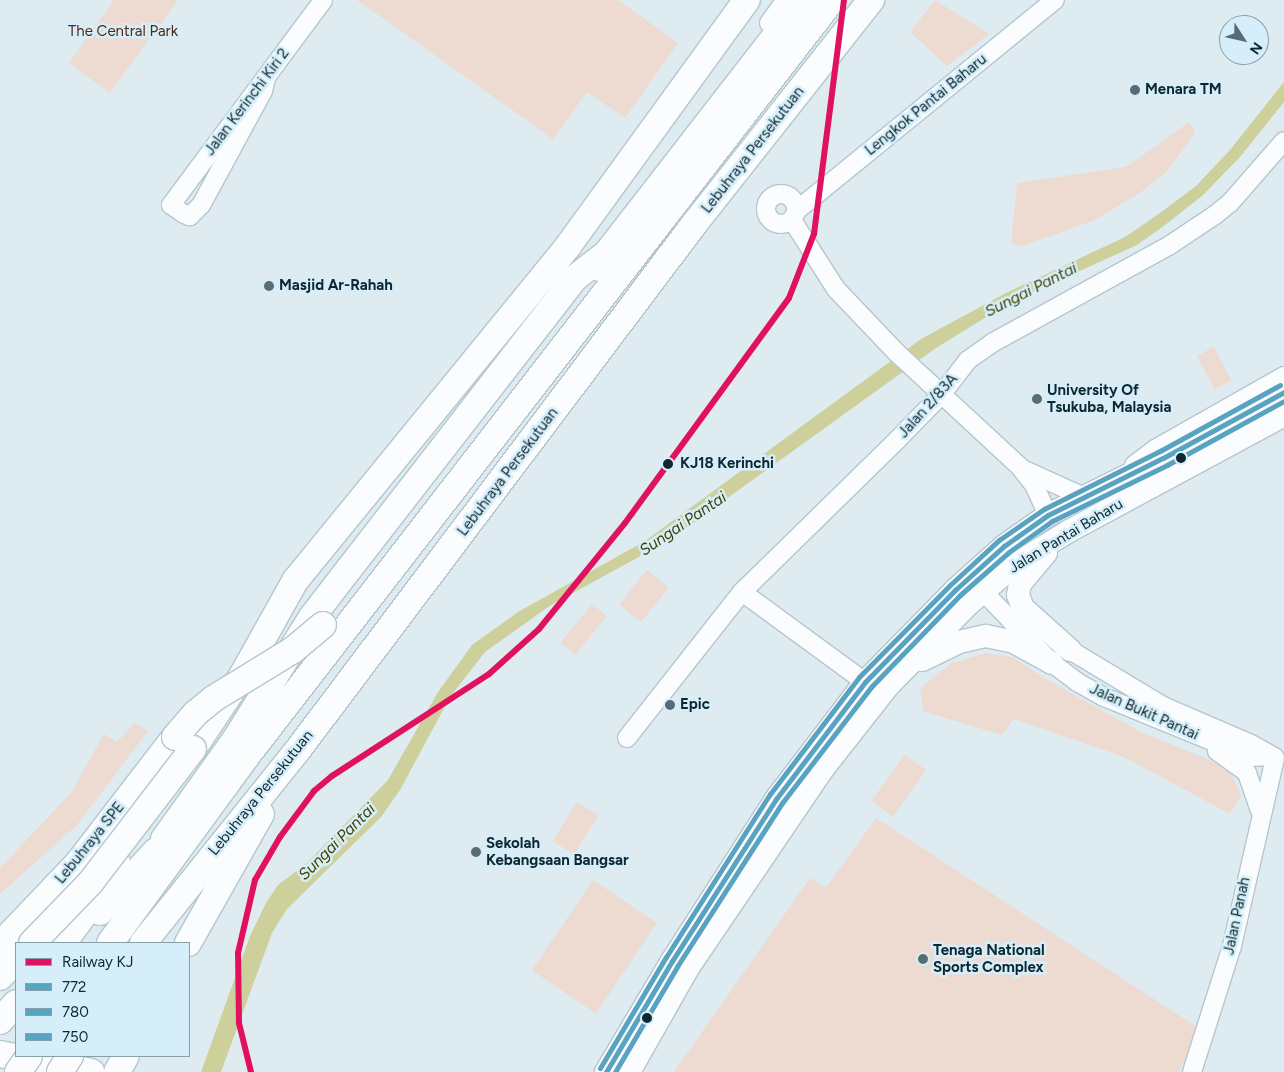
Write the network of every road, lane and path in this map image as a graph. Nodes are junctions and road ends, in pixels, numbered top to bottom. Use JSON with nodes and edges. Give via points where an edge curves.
{"nodes":[{"id":1,"x":323,"y":0,"type":"edge"},
{"id":2,"x":747,"y":0,"type":"edge"},
{"id":3,"x":786,"y":0,"type":"edge"},
{"id":4,"x":803,"y":0,"type":"edge"},
{"id":5,"x":832,"y":0,"type":"edge"},
{"id":6,"x":871,"y":0,"type":"edge"},
{"id":7,"x":891,"y":0,"type":"edge"},
{"id":8,"x":1055,"y":0,"type":"edge"},
{"id":9,"x":266,"y":79,"type":"junction"},
{"id":10,"x":719,"y":109,"type":"junction"},
{"id":11,"x":761,"y":140,"type":"junction"},
{"id":12,"x":1284,"y":141,"type":"edge"},
{"id":13,"x":672,"y":203,"type":"junction"},
{"id":14,"x":607,"y":253,"type":"junction"},
{"id":15,"x":523,"y":366,"type":"junction"},
{"id":16,"x":1284,"y":376,"type":"edge"},
{"id":17,"x":1284,"y":392,"type":"edge"},
{"id":18,"x":941,"y":394,"type":"junction"},
{"id":19,"x":1284,"y":415,"type":"edge"},
{"id":20,"x":1020,"y":467,"type":"junction"},
{"id":21,"x":1114,"y":482,"type":"junction"},
{"id":22,"x":1084,"y":497,"type":"junction"},
{"id":23,"x":1048,"y":515,"type":"junction"},
{"id":24,"x":1068,"y":531,"type":"junction"},
{"id":25,"x":976,"y":584,"type":"junction"},
{"id":26,"x":742,"y":592,"type":"junction"},
{"id":27,"x":1070,"y":650,"type":"joint"},
{"id":28,"x":1052,"y":663,"type":"junction"},
{"id":29,"x":907,"y":667,"type":"junction"},
{"id":30,"x":866,"y":682,"type":"junction"},
{"id":31,"x":1181,"y":728,"type":"junction"},
{"id":32,"x":627,"y":738,"type":"dead end"},
{"id":33,"x":184,"y":743,"type":"junction"},
{"id":34,"x":296,"y":751,"type":"junction"},
{"id":35,"x":1276,"y":758,"type":"edge"},
{"id":36,"x":1261,"y":812,"type":"junction"},
{"id":37,"x":156,"y":851,"type":"junction"},
{"id":38,"x":33,"y":942,"type":"edge"},
{"id":39,"x":64,"y":942,"type":"edge"},
{"id":40,"x":71,"y":942,"type":"edge"},
{"id":41,"x":102,"y":942,"type":"edge"},
{"id":42,"x":111,"y":942,"type":"edge"},
{"id":43,"x":144,"y":942,"type":"edge"},
{"id":44,"x":189,"y":942,"type":"edge"},
{"id":45,"x":7,"y":949,"type":"edge"},
{"id":46,"x":0,"y":977,"type":"edge"},
{"id":47,"x":0,"y":1054,"type":"edge"},
{"id":48,"x":15,"y":1057,"type":"edge"},
{"id":49,"x":15,"y":1057,"type":"edge"},
{"id":50,"x":29,"y":1057,"type":"edge"},
{"id":51,"x":69,"y":1057,"type":"edge"},
{"id":52,"x":125,"y":1057,"type":"edge"},
{"id":53,"x":18,"y":1072,"type":"edge"},
{"id":54,"x":60,"y":1072,"type":"edge"},
{"id":55,"x":91,"y":1072,"type":"edge"},
{"id":56,"x":117,"y":1072,"type":"edge"},
{"id":57,"x":606,"y":1072,"type":"edge"},
{"id":58,"x":628,"y":1072,"type":"edge"},
{"id":59,"x":1192,"y":1072,"type":"edge"}],
"edges":[{"from":1,"to":9,"type":"street","name":"Jalan Kerinchi Kiri 2"},
{"from":2,"to":33,"type":"highway","bridge":true,"via":[[568,246],[295,581],[243,674]]},
{"from":3,"to":10,"type":"street","via":[[726,84]]},
{"from":4,"to":10,"type":"highway"},
{"from":5,"to":13,"type":"highway","name":"Lebuhraya Persekutuan"},
{"from":6,"to":11,"type":"highway","name":"Lebuhraya Persekutuan"},
{"from":7,"to":11,"type":"highway"},
{"from":8,"to":18,"type":"street","name":"Lengkok Pantai Baharu","via":[[794,215],[836,289]]},
{"from":9,"to":9,"type":"street","name":"Jalan Kerinchi Kiri 2","via":[[263,91],[201,205],[190,216],[171,204]]},
{"from":10,"to":14,"type":"highway"},
{"from":11,"to":34,"type":"highway","name":"Lebuhraya Persekutuan"},
{"from":12,"to":18,"type":"street","name":"Jalan 2/83A","via":[[1230,204],[1170,244],[992,343],[968,360]]},
{"from":13,"to":15,"type":"highway","via":[[631,238]]},
{"from":13,"to":42,"type":"highway","name":"Lebuhraya Persekutuan","via":[[246,757]]},
{"from":14,"to":15,"type":"highway","via":[[583,291]]},
{"from":14,"to":37,"type":"highway","via":[[575,278],[354,561],[312,618],[235,740]]},
{"from":15,"to":33,"type":"highway","bridge":true,"via":[[323,625],[288,653],[196,713]]},
{"from":16,"to":21,"type":"street","via":[[1155,449]]},
{"from":17,"to":21,"type":"main road","name":"Jalan Pantai Baharu"},
{"from":18,"to":20,"type":"street"},
{"from":18,"to":26,"type":"street","name":"Jalan 2/83A"},
{"from":19,"to":24,"type":"main road","name":"Jalan Pantai Baharu"},
{"from":20,"to":22,"type":"street"},
{"from":20,"to":23,"type":"street","via":[[1034,485]]},
{"from":21,"to":22,"type":"main road","name":"Jalan Pantai Baharu"},
{"from":22,"to":23,"type":"main road","name":"Jalan Pantai Baharu"},
{"from":23,"to":25,"type":"main road","name":"Jalan Pantai Baharu","via":[[1004,546]]},
{"from":24,"to":25,"type":"main road","name":"Jalan Pantai Baharu"},
{"from":24,"to":27,"type":"main road","via":[[1034,564],[1020,584],[1018,595],[1030,615]]},
{"from":25,"to":28,"type":"street","name":"Jalan Bukit Pantai"},
{"from":25,"to":29,"type":"main road","name":"Jalan Pantai Baharu"},
{"from":25,"to":30,"type":"main road","name":"Jalan Pantai Baharu"},
{"from":26,"to":30,"type":"street"},
{"from":26,"to":32,"type":"street","name":"Jalan 2/83A"},
{"from":27,"to":35,"type":"street","name":"Jalan Bukit Pantai","via":[[1163,706]]},
{"from":28,"to":29,"type":"main road","via":[[1014,642],[986,636],[959,642]]},
{"from":28,"to":31,"type":"street","name":"Jalan Bukit Pantai","via":[[1104,696]]},
{"from":29,"to":58,"type":"main road","name":"Jalan Pantai Baharu","via":[[822,770],[750,872],[688,968]]},
{"from":30,"to":57,"type":"main road","name":"Jalan Pantai Baharu","via":[[771,807],[672,961]]},
{"from":31,"to":35,"type":"street","name":"Jalan Bukit Pantai","via":[[1251,758]]},
{"from":31,"to":36,"type":"street","via":[[1247,773]]},
{"from":33,"to":38,"type":"highway","name":"Lebuhraya SPE","bridge":true,"via":[[90,883]]},
{"from":33,"to":39,"type":"highway","via":[[91,905]]},
{"from":33,"to":45,"type":"highway","name":"Lebuhraya SPE"},
{"from":34,"to":43,"type":"highway","name":"Lebuhraya Persekutuan"},
{"from":34,"to":44,"type":"highway"},
{"from":35,"to":36,"type":"street","name":"Jalan Panah"},
{"from":36,"to":59,"type":"street","name":"Jalan Panah","via":[[1232,946]]},
{"from":37,"to":40,"type":"highway"},
{"from":37,"to":41,"type":"highway"},
{"from":45,"to":46,"type":"highway","name":"Lebuhraya SPE"},
{"from":47,"to":48,"type":"highway"},
{"from":49,"to":55,"type":"highway"},
{"from":50,"to":53,"type":"highway","bridge":true},
{"from":51,"to":54,"type":"highway","bridge":true},
{"from":52,"to":56,"type":"highway"}]}
